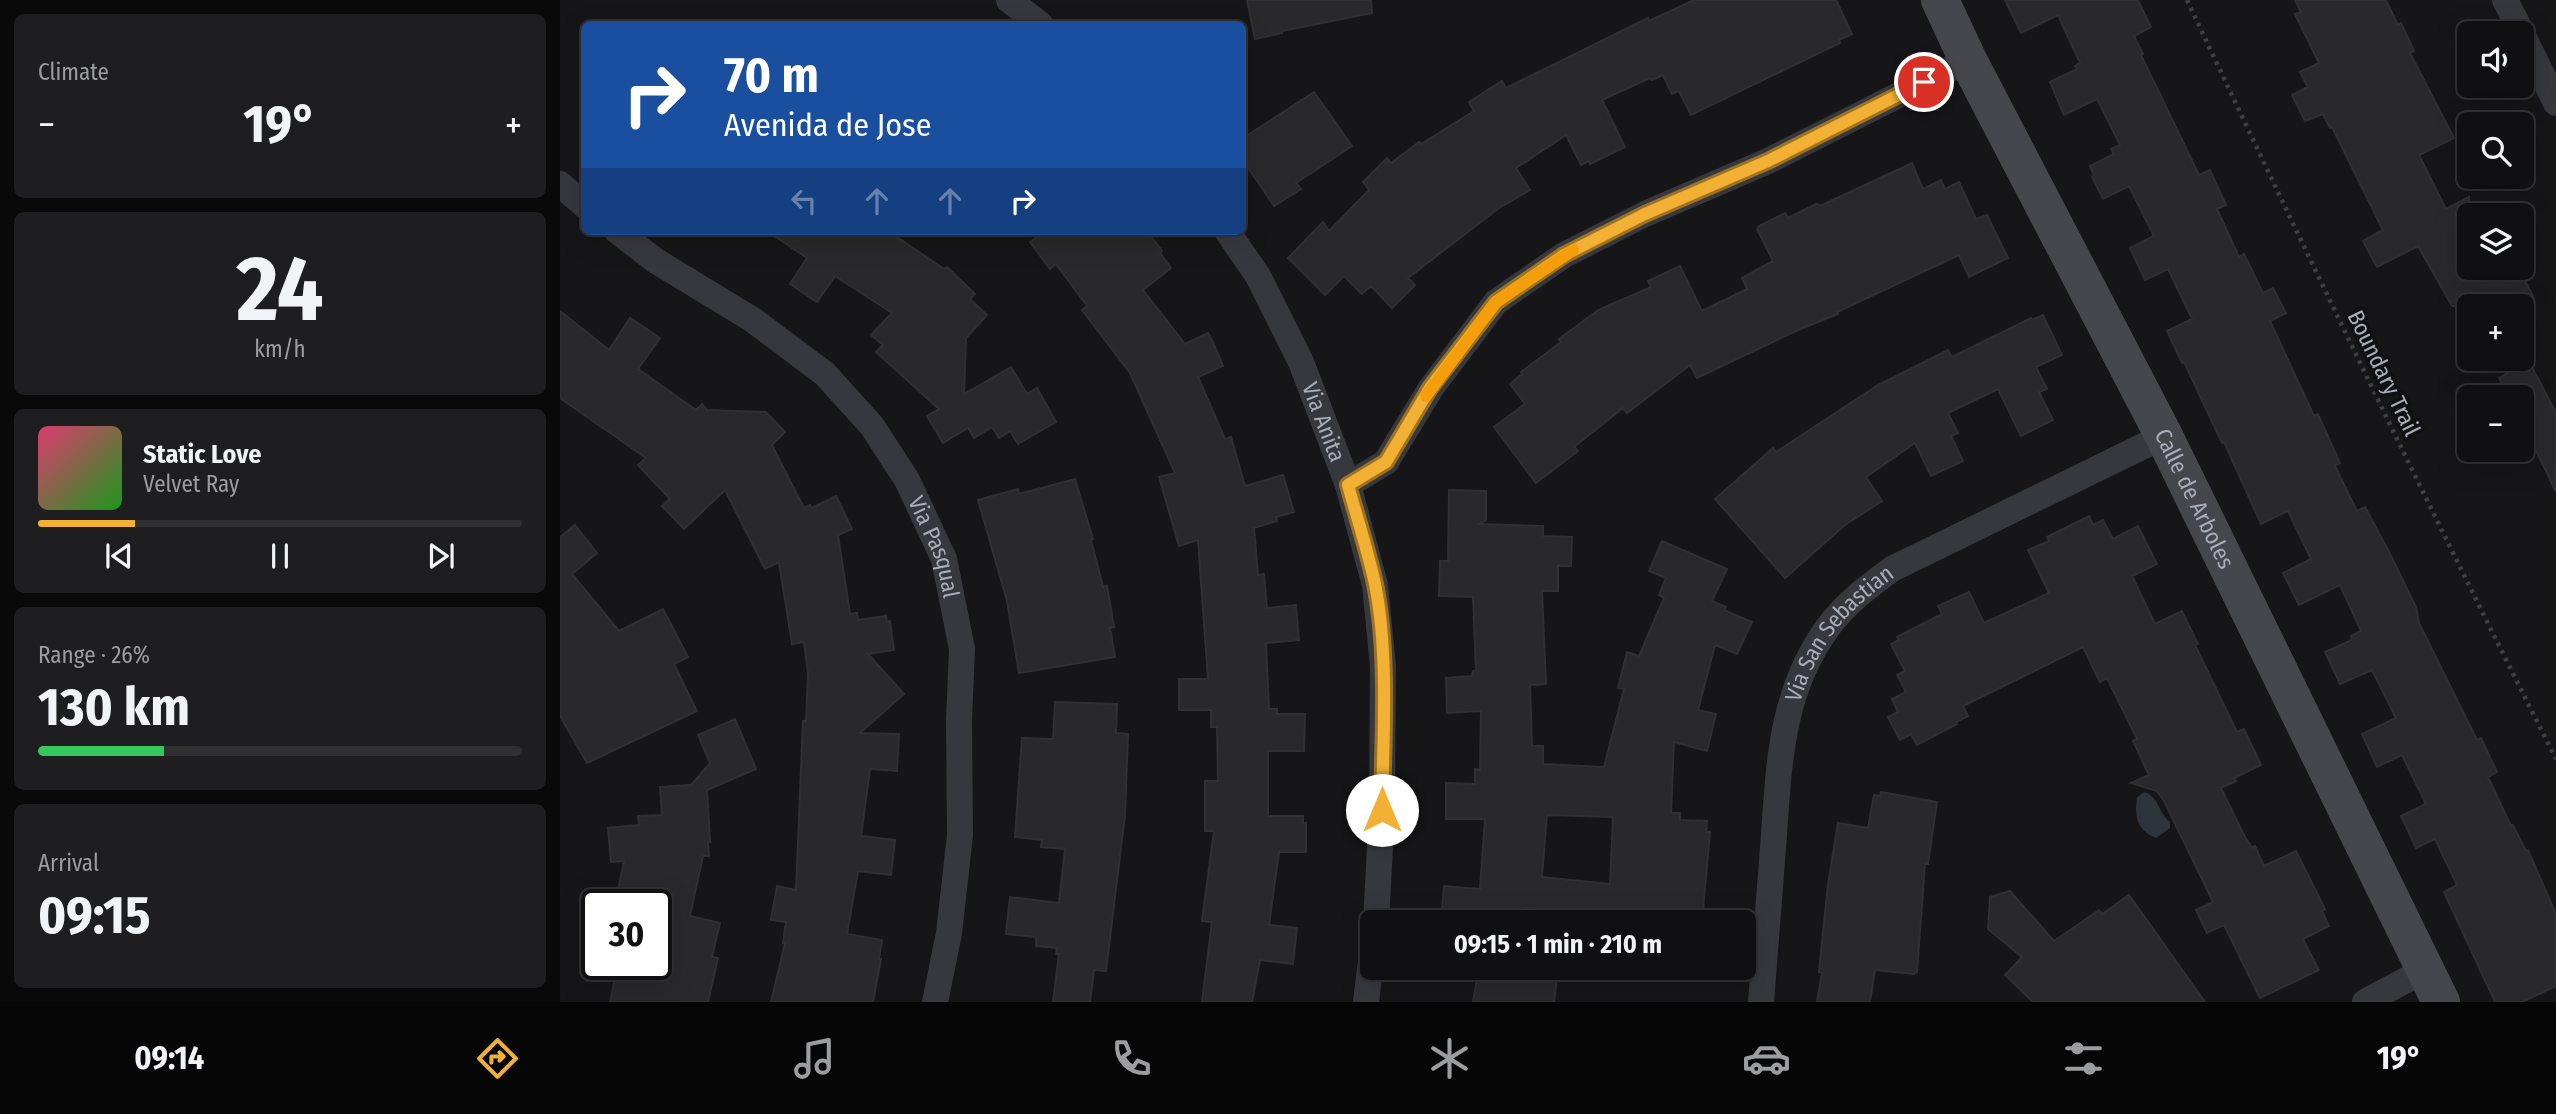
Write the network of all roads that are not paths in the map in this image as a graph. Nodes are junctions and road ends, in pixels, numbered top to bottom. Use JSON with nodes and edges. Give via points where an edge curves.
{"nodes":[{"id":1,"x":1009,"y":0,"type":"edge"},
{"id":2,"x":1940,"y":0,"type":"edge"},
{"id":3,"x":2505,"y":0,"type":"edge"},
{"id":4,"x":1036,"y":21,"type":"edge"},
{"id":5,"x":2516,"y":21,"type":"edge"},
{"id":6,"x":2534,"y":58,"type":"edge"},
{"id":7,"x":1968,"y":60,"type":"junction"},
{"id":8,"x":2556,"y":103,"type":"edge"},
{"id":9,"x":560,"y":184,"type":"edge"},
{"id":10,"x":581,"y":202,"type":"edge"},
{"id":11,"x":622,"y":235,"type":"edge"},
{"id":12,"x":1230,"y":235,"type":"edge"},
{"id":13,"x":2164,"y":436,"type":"junction"},
{"id":14,"x":1348,"y":485,"type":"junction"},
{"id":15,"x":1377,"y":910,"type":"edge"},
{"id":16,"x":1369,"y":980,"type":"edge"},
{"id":17,"x":2433,"y":986,"type":"edge"},
{"id":18,"x":935,"y":1002,"type":"edge"},
{"id":19,"x":1366,"y":1002,"type":"edge"},
{"id":20,"x":1761,"y":1002,"type":"edge"},
{"id":21,"x":2365,"y":1002,"type":"edge"}],
"edges":[{"from":1,"to":4,"type":"street"},
{"from":2,"to":7,"type":"street","name":"Calle de Arboles"},
{"from":3,"to":5,"type":"street"},
{"from":6,"to":8,"type":"street"},
{"from":7,"to":13,"type":"street","name":"Calle de Arboles"},
{"from":7,"to":14,"type":"street","via":[[1553,262],[1496,302],[1430,388],[1386,462]]},
{"from":9,"to":10,"type":"street"},
{"from":11,"to":18,"type":"street","name":"Via Pasqual","via":[[753,320],[825,374],[872,426],[907,480],[944,559],[962,649],[960,835]]},
{"from":12,"to":14,"type":"street","name":"Via Anita","via":[[1258,276],[1301,362]]},
{"from":13,"to":17,"type":"street","name":"Calle de Arboles"},
{"from":13,"to":20,"type":"street","name":"Via San Sebastian","via":[[1892,569],[1858,594],[1829,625],[1805,666],[1788,710],[1779,756]]},
{"from":14,"to":15,"type":"street","name":"Via Anita","via":[[1375,585],[1383,666]]},
{"from":16,"to":19,"type":"street"},
{"from":17,"to":21,"type":"street"}]}
